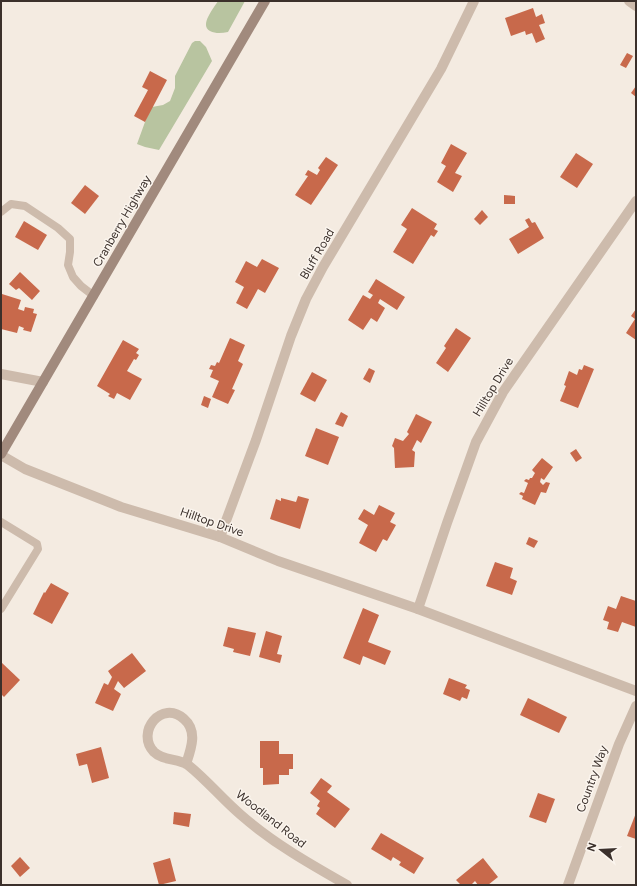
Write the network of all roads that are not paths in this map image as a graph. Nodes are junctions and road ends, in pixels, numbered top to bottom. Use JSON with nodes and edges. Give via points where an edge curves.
{"nodes":[{"id":1,"x":265,"y":1,"type":"edge"},
{"id":2,"x":474,"y":1,"type":"edge"},
{"id":3,"x":629,"y":1,"type":"edge"},
{"id":4,"x":636,"y":6,"type":"edge"},
{"id":5,"x":636,"y":201,"type":"edge"},
{"id":6,"x":1,"y":212,"type":"edge"},
{"id":7,"x":94,"y":296,"type":"junction"},
{"id":8,"x":1,"y":374,"type":"edge"},
{"id":9,"x":43,"y":382,"type":"junction"},
{"id":10,"x":1,"y":455,"type":"edge"},
{"id":11,"x":1,"y":522,"type":"edge"},
{"id":12,"x":220,"y":537,"type":"junction"},
{"id":13,"x":1,"y":609,"type":"edge"},
{"id":14,"x":418,"y":610,"type":"junction"},
{"id":15,"x":636,"y":691,"type":"edge"},
{"id":16,"x":636,"y":706,"type":"edge"},
{"id":17,"x":186,"y":764,"type":"junction"},
{"id":18,"x":347,"y":885,"type":"edge"},
{"id":19,"x":568,"y":885,"type":"edge"}],
"edges":[{"from":1,"to":7,"type":"main road","name":"Cranberry Highway"},
{"from":2,"to":12,"type":"street","name":"Bluff Road","via":[[441,69],[306,299]]},
{"from":3,"to":4,"type":"street"},
{"from":5,"to":14,"type":"street","name":"Hilltop Drive","via":[[503,392],[476,442]]},
{"from":6,"to":7,"type":"lane","via":[[12,204],[25,206],[58,228],[70,239],[68,265],[73,277]]},
{"from":7,"to":9,"type":"main road","name":"Cranberry Highway"},
{"from":8,"to":9,"type":"street"},
{"from":9,"to":10,"type":"main road","name":"Cranberry Highway"},
{"from":10,"to":12,"type":"street","name":"Hilltop Drive","via":[[25,469],[121,507]]},
{"from":11,"to":13,"type":"lane","via":[[37,544],[38,549]]},
{"from":12,"to":14,"type":"street","name":"Hilltop Drive","via":[[278,561]]},
{"from":14,"to":15,"type":"street","name":"Hilltop Drive"},
{"from":16,"to":19,"type":"street","name":"Country Way","via":[[619,744]]},
{"from":17,"to":17,"type":"street","name":"Woodland Road","via":[[154,752],[147,732],[152,721],[161,714],[174,713],[190,725],[192,745]]},
{"from":17,"to":18,"type":"street","name":"Woodland Road","via":[[241,816],[294,855]]}]}
